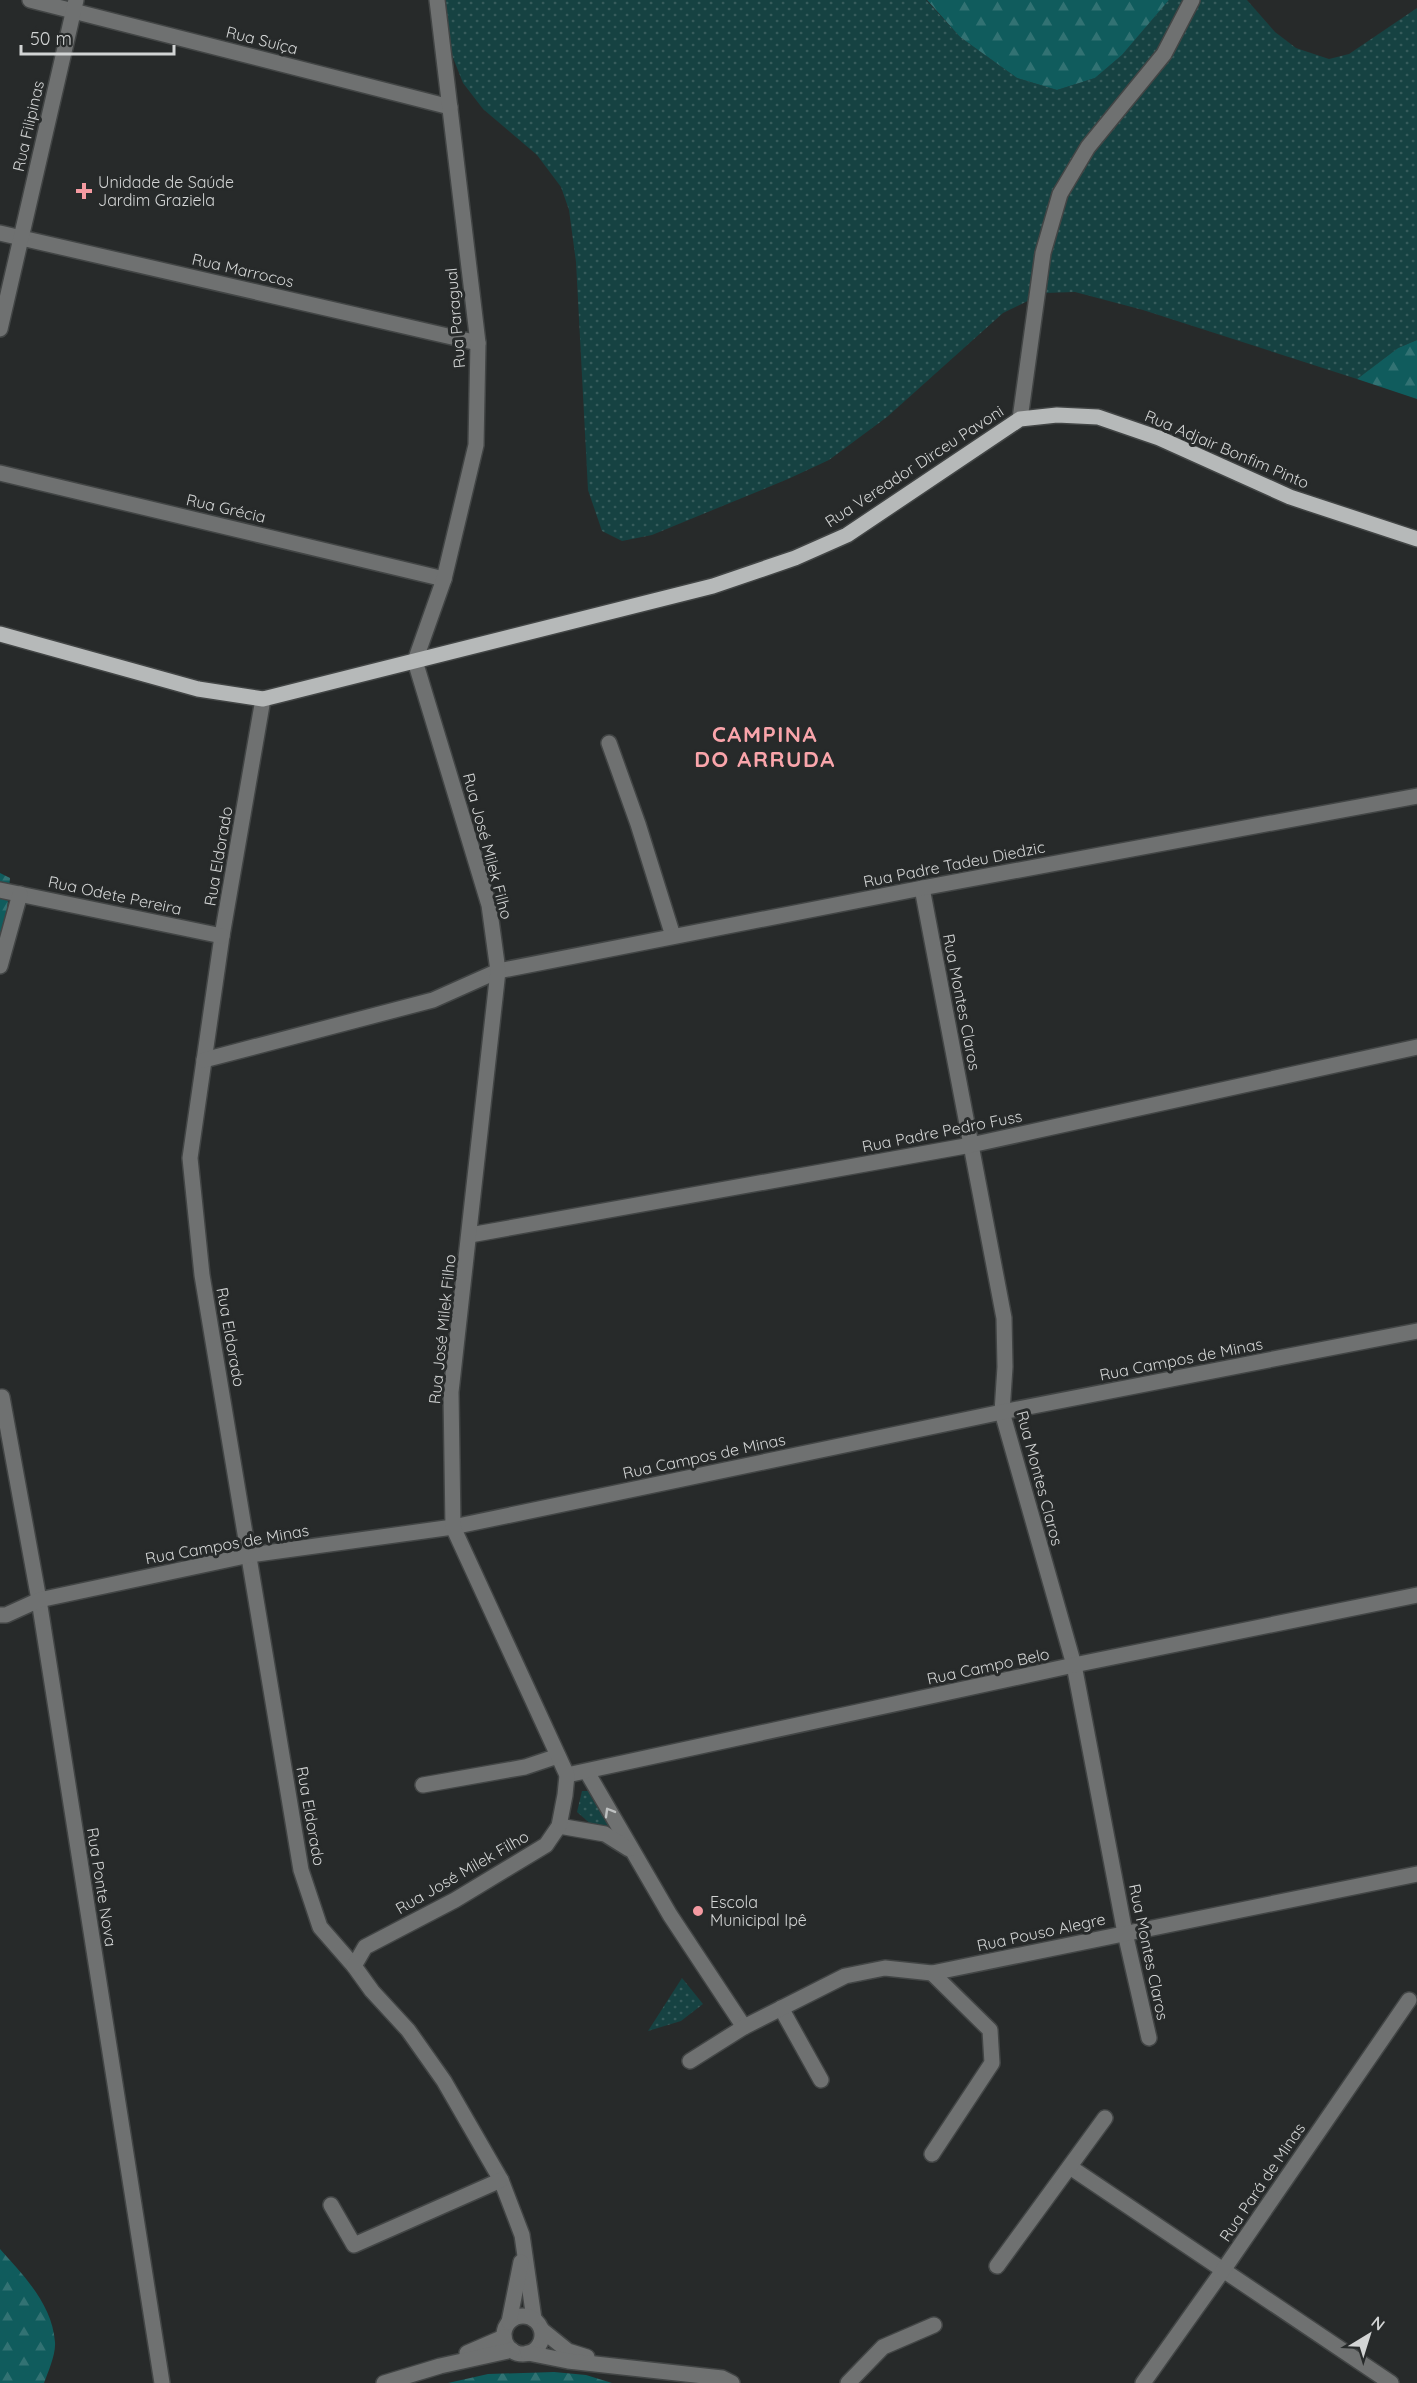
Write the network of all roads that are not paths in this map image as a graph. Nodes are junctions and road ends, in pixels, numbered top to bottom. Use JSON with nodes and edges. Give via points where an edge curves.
{"nodes":[{"id":1,"x":30,"y":0,"type":"edge"},
{"id":2,"x":437,"y":0,"type":"edge"},
{"id":3,"x":1192,"y":0,"type":"edge"},
{"id":4,"x":74,"y":5,"type":"edge"},
{"id":5,"x":450,"y":107,"type":"junction"},
{"id":6,"x":0,"y":233,"type":"edge"},
{"id":7,"x":21,"y":238,"type":"junction"},
{"id":8,"x":0,"y":329,"type":"edge"},
{"id":9,"x":478,"y":343,"type":"junction"},
{"id":10,"x":1020,"y":419,"type":"junction"},
{"id":11,"x":0,"y":473,"type":"edge"},
{"id":12,"x":1417,"y":539,"type":"edge"},
{"id":13,"x":444,"y":579,"type":"junction"},
{"id":14,"x":0,"y":634,"type":"edge"},
{"id":15,"x":415,"y":662,"type":"junction"},
{"id":16,"x":263,"y":699,"type":"junction"},
{"id":17,"x":609,"y":743,"type":"dead end"},
{"id":18,"x":1417,"y":796,"type":"edge"},
{"id":19,"x":922,"y":888,"type":"junction"},
{"id":20,"x":0,"y":890,"type":"edge"},
{"id":21,"x":20,"y":894,"type":"junction"},
{"id":22,"x":222,"y":936,"type":"junction"},
{"id":23,"x":673,"y":936,"type":"junction"},
{"id":24,"x":0,"y":966,"type":"edge"},
{"id":25,"x":498,"y":971,"type":"junction"},
{"id":26,"x":1417,"y":1047,"type":"edge"},
{"id":27,"x":204,"y":1060,"type":"junction"},
{"id":28,"x":971,"y":1145,"type":"junction"},
{"id":29,"x":470,"y":1235,"type":"junction"},
{"id":30,"x":1417,"y":1331,"type":"edge"},
{"id":31,"x":2,"y":1397,"type":"dead end"},
{"id":32,"x":1002,"y":1412,"type":"junction"},
{"id":33,"x":453,"y":1527,"type":"junction"},
{"id":34,"x":250,"y":1555,"type":"junction"},
{"id":35,"x":1417,"y":1595,"type":"edge"},
{"id":36,"x":39,"y":1600,"type":"junction"},
{"id":37,"x":0,"y":1615,"type":"edge"},
{"id":38,"x":1074,"y":1665,"type":"junction"},
{"id":39,"x":558,"y":1756,"type":"junction"},
{"id":40,"x":587,"y":1772,"type":"junction"},
{"id":41,"x":567,"y":1775,"type":"junction"},
{"id":42,"x":423,"y":1785,"type":"dead end"},
{"id":43,"x":559,"y":1826,"type":"junction"},
{"id":44,"x":632,"y":1851,"type":"junction"},
{"id":45,"x":1417,"y":1874,"type":"edge"},
{"id":46,"x":1125,"y":1933,"type":"junction"},
{"id":47,"x":354,"y":1966,"type":"junction"},
{"id":48,"x":932,"y":1973,"type":"junction"},
{"id":49,"x":1409,"y":2000,"type":"dead end"},
{"id":50,"x":781,"y":2008,"type":"junction"},
{"id":51,"x":744,"y":2027,"type":"junction"},
{"id":52,"x":1149,"y":2038,"type":"dead end"},
{"id":53,"x":690,"y":2061,"type":"dead end"},
{"id":54,"x":820,"y":2080,"type":"dead end"},
{"id":55,"x":1105,"y":2118,"type":"dead end"},
{"id":56,"x":932,"y":2154,"type":"dead end"},
{"id":57,"x":1070,"y":2167,"type":"junction"},
{"id":58,"x":501,"y":2180,"type":"junction"},
{"id":59,"x":331,"y":2205,"type":"dead end"},
{"id":60,"x":523,"y":2253,"type":"junction"},
{"id":61,"x":997,"y":2266,"type":"dead end"},
{"id":62,"x":1224,"y":2269,"type":"junction"},
{"id":63,"x":538,"y":2325,"type":"junction"},
{"id":64,"x":934,"y":2325,"type":"dead end"},
{"id":65,"x":513,"y":2341,"type":"junction"},
{"id":66,"x":618,"y":2367,"type":"junction"},
{"id":67,"x":162,"y":2383,"type":"edge"},
{"id":68,"x":384,"y":2383,"type":"edge"},
{"id":69,"x":732,"y":2383,"type":"edge"},
{"id":70,"x":848,"y":2383,"type":"edge"},
{"id":71,"x":1143,"y":2383,"type":"edge"},
{"id":72,"x":1391,"y":2383,"type":"edge"}],
"edges":[{"from":1,"to":4,"type":"street","name":"Rua Suíça"},
{"from":2,"to":5,"type":"street","name":"Rua Paragual"},
{"from":3,"to":10,"type":"street","name":"Rua Vereador Dirceu Pavoni","via":[[1164,54],[1088,147],[1060,194],[1043,253]]},
{"from":4,"to":5,"type":"street","name":"Rua Suíça"},
{"from":4,"to":7,"type":"street","name":"Rua Filipinas"},
{"from":5,"to":9,"type":"street","name":"Rua Paragual"},
{"from":6,"to":7,"type":"street","name":"Rua Marrocos"},
{"from":7,"to":8,"type":"street","name":"Rua Filipinas"},
{"from":7,"to":9,"type":"street","name":"Rua Marrocos"},
{"from":9,"to":13,"type":"street","name":"Rua Paragual","via":[[476,445]]},
{"from":10,"to":12,"type":"main road","name":"Rua Adjair Bonfim Pinto","via":[[1098,417],[1159,438],[1290,497]]},
{"from":10,"to":15,"type":"main road","name":"Rua Vereador Dirceu Pavoni","via":[[846,535],[795,558],[713,586]]},
{"from":11,"to":13,"type":"street","name":"Rua Grécia"},
{"from":13,"to":15,"type":"street","name":"Rua Paragual"},
{"from":14,"to":16,"type":"main road","via":[[198,689]]},
{"from":15,"to":16,"type":"main road"},
{"from":15,"to":25,"type":"street","name":"Rua José Milek Filho","via":[[489,905]]},
{"from":16,"to":22,"type":"street","name":"Rua Eldorado"},
{"from":17,"to":23,"type":"street"},
{"from":18,"to":19,"type":"street","name":"Rua Padre Tadeu Diedzic"},
{"from":19,"to":23,"type":"street","name":"Rua Padre Tadeu Diedzic"},
{"from":19,"to":28,"type":"street","name":"Rua Montes Claros"},
{"from":20,"to":21,"type":"street","name":"Rua Odete Pereira"},
{"from":21,"to":22,"type":"street","name":"Rua Odete Pereira"},
{"from":21,"to":24,"type":"street"},
{"from":22,"to":27,"type":"street","name":"Rua Eldorado"},
{"from":23,"to":25,"type":"street","name":"Rua Padre Tadeu Diedzic"},
{"from":25,"to":27,"type":"street","name":"Rua Padre Tadeu Diedzic","via":[[433,1000]]},
{"from":25,"to":29,"type":"street","name":"Rua José Milek Filho"},
{"from":26,"to":28,"type":"street","name":"Rua Padre Pedro Fuss"},
{"from":27,"to":34,"type":"street","name":"Rua Eldorado","via":[[190,1158],[202,1275]]},
{"from":28,"to":29,"type":"street","name":"Rua Padre Pedro Fuss"},
{"from":28,"to":32,"type":"street","name":"Rua Montes Claros","via":[[1004,1318]]},
{"from":29,"to":33,"type":"street","name":"Rua José Milek Filho","via":[[451,1392]]},
{"from":30,"to":32,"type":"street","name":"Rua Campos de Minas"},
{"from":31,"to":36,"type":"street","name":"Rua Ponte Nova"},
{"from":32,"to":33,"type":"street","name":"Rua Campos de Minas"},
{"from":32,"to":38,"type":"street","name":"Rua Montes Claros"},
{"from":33,"to":34,"type":"street","name":"Rua Campos de Minas"},
{"from":33,"to":39,"type":"street","name":"Rua José Milek Filho"},
{"from":34,"to":36,"type":"street","name":"Rua Campos de Minas"},
{"from":34,"to":47,"type":"street","name":"Rua Eldorado","via":[[301,1870],[321,1927]]},
{"from":35,"to":38,"type":"street","name":"Rua Campo Belo"},
{"from":36,"to":37,"type":"street","name":"Rua Campos de Minas"},
{"from":36,"to":67,"type":"street","name":"Rua Ponte Nova"},
{"from":38,"to":40,"type":"street","name":"Rua Campo Belo"},
{"from":38,"to":46,"type":"street","name":"Rua Montes Claros"},
{"from":39,"to":41,"type":"street","name":"Rua José Milek Filho"},
{"from":39,"to":42,"type":"street","via":[[525,1767]]},
{"from":40,"to":41,"type":"street","name":"Rua Campo Belo"},
{"from":44,"to":40,"type":"street","one_way":true},
{"from":41,"to":43,"type":"street"},
{"from":43,"to":44,"type":"street","via":[[605,1834]]},
{"from":43,"to":47,"type":"street","name":"Rua José Milek Filho","via":[[546,1845],[455,1900],[365,1947]]},
{"from":44,"to":51,"type":"street"},
{"from":45,"to":46,"type":"street","name":"Rua Pouso Alegre"},
{"from":46,"to":48,"type":"street","name":"Rua Pouso Alegre"},
{"from":46,"to":52,"type":"street","name":"Rua Montes Claros"},
{"from":47,"to":58,"type":"street","via":[[408,2030],[444,2081]]},
{"from":48,"to":50,"type":"street","name":"Rua Pouso Alegre","via":[[885,1968],[845,1976]]},
{"from":48,"to":56,"type":"street","via":[[990,2030],[992,2063]]},
{"from":49,"to":62,"type":"street","name":"Rua Pará de Minas"},
{"from":50,"to":51,"type":"street","name":"Rua Pouso Alegre"},
{"from":50,"to":54,"type":"street"},
{"from":51,"to":53,"type":"street","name":"Rua Pouso Alegre"},
{"from":55,"to":57,"type":"street"},
{"from":57,"to":61,"type":"street"},
{"from":57,"to":62,"type":"street"},
{"from":58,"to":59,"type":"street","via":[[354,2245]]},
{"from":58,"to":60,"type":"street","via":[[522,2235]]},
{"from":60,"to":63,"type":"street"},
{"from":60,"to":65,"type":"street"},
{"from":62,"to":71,"type":"street","name":"Rua Pará de Minas"},
{"from":62,"to":72,"type":"street"},
{"from":63,"to":65,"type":"street","via":[[521,2316]]},
{"from":63,"to":65,"type":"street","via":[[540,2344],[535,2350]]},
{"from":63,"to":66,"type":"street","via":[[568,2351]]},
{"from":64,"to":70,"type":"street","via":[[883,2347]]},
{"from":65,"to":66,"type":"street","via":[[568,2361]]},
{"from":65,"to":68,"type":"street"},
{"from":66,"to":69,"type":"street","via":[[722,2378]]}]}
